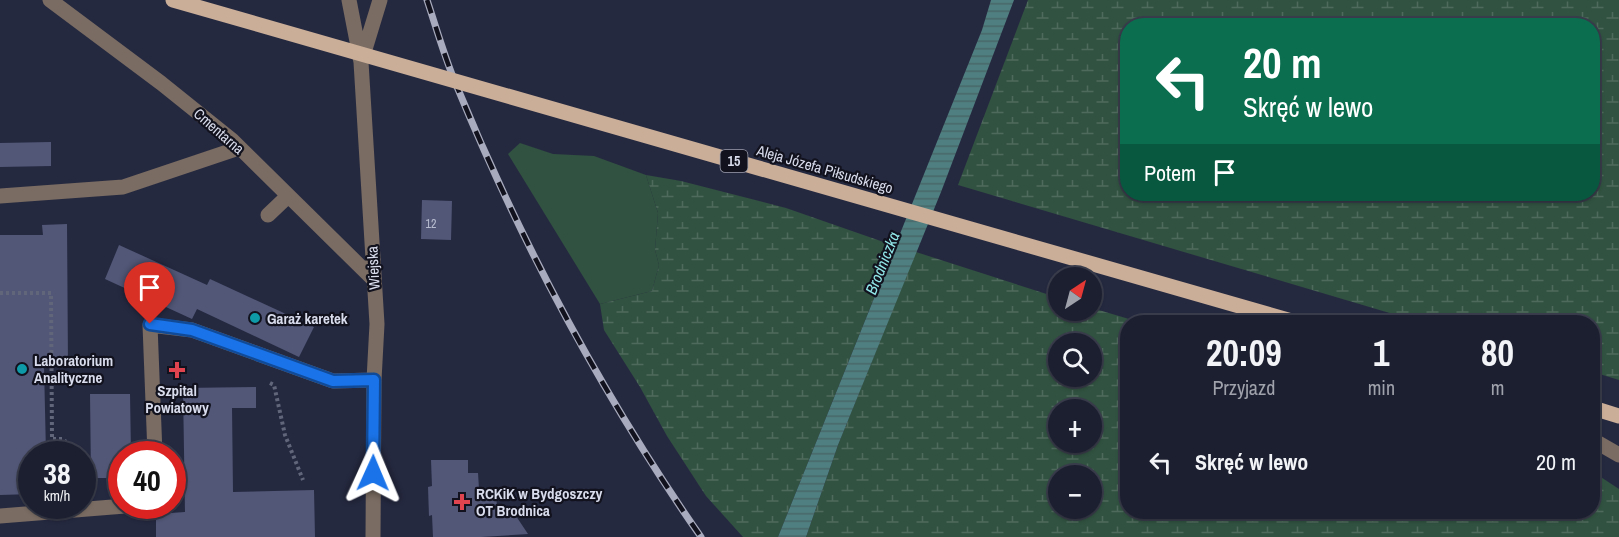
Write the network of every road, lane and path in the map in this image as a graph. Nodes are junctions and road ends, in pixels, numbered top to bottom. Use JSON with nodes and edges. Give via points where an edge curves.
{"nodes":[{"id":1,"x":50,"y":0,"type":"edge"},
{"id":2,"x":173,"y":0,"type":"edge"},
{"id":3,"x":349,"y":0,"type":"edge"},
{"id":4,"x":380,"y":0,"type":"edge"},
{"id":5,"x":361,"y":62,"type":"junction"},
{"id":6,"x":239,"y":148,"type":"junction"},
{"id":7,"x":0,"y":196,"type":"edge"},
{"id":8,"x":288,"y":196,"type":"junction"},
{"id":9,"x":268,"y":215,"type":"dead end"},
{"id":10,"x":373,"y":279,"type":"junction"},
{"id":11,"x":0,"y":293,"type":"edge"},
{"id":12,"x":1270,"y":315,"type":"edge"},
{"id":13,"x":264,"y":380,"type":"dead end"},
{"id":14,"x":374,"y":380,"type":"junction"},
{"id":15,"x":1600,"y":410,"type":"edge"},
{"id":16,"x":1619,"y":416,"type":"edge"},
{"id":17,"x":66,"y":441,"type":"edge"},
{"id":18,"x":154,"y":441,"type":"edge"},
{"id":19,"x":1600,"y":444,"type":"edge"},
{"id":20,"x":1619,"y":456,"type":"edge"},
{"id":21,"x":303,"y":480,"type":"dead end"},
{"id":22,"x":108,"y":507,"type":"edge"},
{"id":23,"x":0,"y":516,"type":"edge"},
{"id":24,"x":373,"y":537,"type":"edge"}],
"edges":[{"from":1,"to":6,"type":"street","name":"Cmentarna","via":[[170,90]]},
{"from":2,"to":12,"type":"main road","name":"Aleja Józefa Piłsudskiego","number":"15","bridge":true},
{"from":3,"to":5,"type":"street","name":"Wiejska"},
{"from":4,"to":5,"type":"street"},
{"from":5,"to":10,"type":"street","name":"Wiejska"},
{"from":6,"to":7,"type":"street","via":[[123,187]]},
{"from":6,"to":8,"type":"street","name":"Cmentarna"},
{"from":8,"to":9,"type":"street"},
{"from":8,"to":10,"type":"street","name":"Cmentarna"},
{"from":10,"to":14,"type":"street","name":"Wiejska","via":[[377,324]]},
{"from":11,"to":17,"type":"path","via":[[51,293],[52,438]]},
{"from":13,"to":21,"type":"path","via":[[274,385],[285,435]]},
{"from":14,"to":18,"type":"street","via":[[333,381],[192,330],[150,324]]},
{"from":14,"to":24,"type":"street","name":"Wiejska"},
{"from":15,"to":16,"type":"main road"},
{"from":19,"to":20,"type":"street"},
{"from":22,"to":23,"type":"street"}]}
